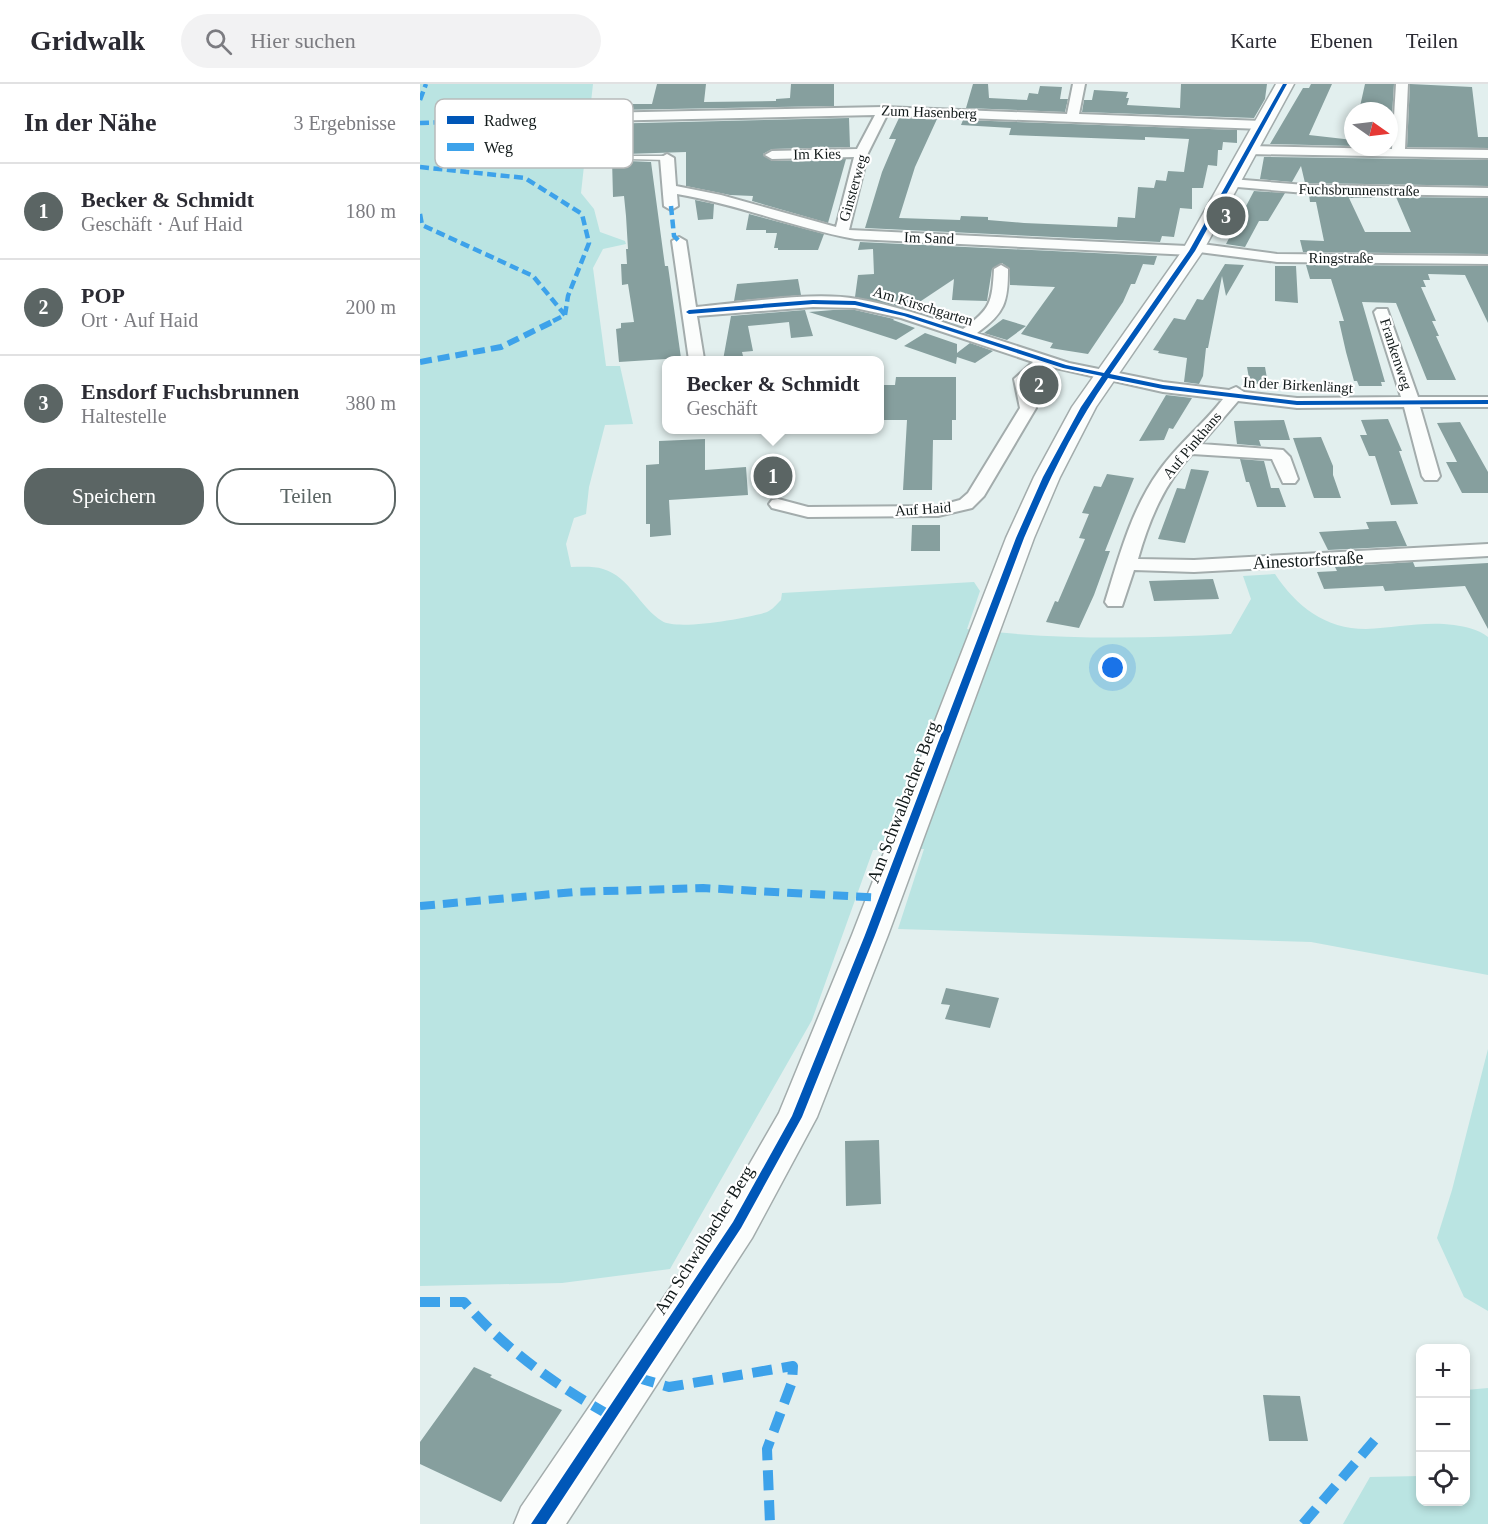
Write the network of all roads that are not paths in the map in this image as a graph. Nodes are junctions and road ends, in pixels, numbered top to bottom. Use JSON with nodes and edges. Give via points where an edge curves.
{"nodes":[{"id":1,"x":1079,"y":84,"type":"edge"},
{"id":2,"x":1285,"y":84,"type":"edge"},
{"id":3,"x":1402,"y":84,"type":"edge"},
{"id":4,"x":883,"y":111,"type":"junction"},
{"id":5,"x":633,"y":116,"type":"edge"},
{"id":6,"x":1072,"y":118,"type":"junction"},
{"id":7,"x":1262,"y":125,"type":"junction"},
{"id":8,"x":1248,"y":150,"type":"junction"},
{"id":9,"x":1344,"y":151,"type":"edge"},
{"id":10,"x":1398,"y":152,"type":"joint"},
{"id":11,"x":862,"y":153,"type":"junction"},
{"id":12,"x":1488,"y":154,"type":"edge"},
{"id":13,"x":772,"y":155,"type":"dead end"},
{"id":14,"x":633,"y":157,"type":"edge"},
{"id":15,"x":667,"y":158,"type":"joint"},
{"id":16,"x":1231,"y":183,"type":"junction"},
{"id":17,"x":670,"y":189,"type":"junction"},
{"id":18,"x":1488,"y":192,"type":"edge"},
{"id":19,"x":671,"y":206,"type":"dead end"},
{"id":20,"x":841,"y":233,"type":"junction"},
{"id":21,"x":679,"y":241,"type":"dead end"},
{"id":22,"x":1193,"y":249,"type":"junction"},
{"id":23,"x":1488,"y":260,"type":"edge"},
{"id":24,"x":1001,"y":269,"type":"dead end"},
{"id":25,"x":689,"y":312,"type":"junction"},
{"id":26,"x":1382,"y":312,"type":"dead end"},
{"id":27,"x":966,"y":334,"type":"junction"},
{"id":28,"x":696,"y":356,"type":"edge"},
{"id":29,"x":1044,"y":361,"type":"junction"},
{"id":30,"x":1107,"y":376,"type":"junction"},
{"id":31,"x":1235,"y":394,"type":"junction"},
{"id":32,"x":1488,"y":396,"type":"edge"},
{"id":33,"x":1410,"y":400,"type":"junction"},
{"id":34,"x":1488,"y":402,"type":"edge"},
{"id":35,"x":1186,"y":448,"type":"junction"},
{"id":36,"x":1431,"y":476,"type":"dead end"},
{"id":37,"x":1289,"y":479,"type":"dead end"},
{"id":38,"x":778,"y":504,"type":"dead end"},
{"id":39,"x":1488,"y":550,"type":"edge"},
{"id":40,"x":1127,"y":564,"type":"junction"},
{"id":41,"x":1115,"y":602,"type":"dead end"},
{"id":42,"x":538,"y":1524,"type":"edge"}],
"edges":[{"from":1,"to":6,"type":"street"},
{"from":2,"to":7,"type":"main road","name":"Am Schwalbacher Berg"},
{"from":3,"to":10,"type":"street"},
{"from":4,"to":5,"type":"street","name":"Zum Hasenberg"},
{"from":4,"to":6,"type":"street","name":"Zum Hasenberg"},
{"from":4,"to":11,"type":"street","name":"Ginsterweg"},
{"from":6,"to":7,"type":"street","name":"Zum Hasenberg"},
{"from":7,"to":8,"type":"main road","name":"Am Schwalbacher Berg"},
{"from":8,"to":9,"type":"street"},
{"from":8,"to":16,"type":"main road","name":"Am Schwalbacher Berg"},
{"from":10,"to":12,"type":"street"},
{"from":11,"to":13,"type":"street","name":"Im Kies"},
{"from":11,"to":20,"type":"street","name":"Ginsterweg"},
{"from":14,"to":15,"type":"lane"},
{"from":15,"to":17,"type":"street"},
{"from":16,"to":18,"type":"street","name":"Fuchsbrunnenstraße","via":[[1305,189]]},
{"from":16,"to":22,"type":"main road","name":"Am Schwalbacher Berg"},
{"from":17,"to":19,"type":"street"},
{"from":17,"to":20,"type":"street","name":"Im Sand"},
{"from":20,"to":22,"type":"street","name":"Im Sand"},
{"from":21,"to":25,"type":"street"},
{"from":22,"to":23,"type":"street","name":"Ringstraße","via":[[1260,257]]},
{"from":22,"to":30,"type":"main road","name":"Am Schwalbacher Berg"},
{"from":24,"to":27,"type":"street","name":"Am Kirschgarten","via":[[998,307]]},
{"from":25,"to":27,"type":"street","name":"Am Kirschgarten","via":[[813,302],[855,303]]},
{"from":25,"to":28,"type":"street"},
{"from":26,"to":33,"type":"street","name":"Frankenweg"},
{"from":27,"to":29,"type":"street","name":"Am Kirschgarten"},
{"from":29,"to":30,"type":"street","name":"Am Kirschgarten"},
{"from":29,"to":38,"type":"street","name":"Auf Haid","via":[[1022,379],[1028,408],[975,496],[966,504],[938,511],[831,512],[808,512]]},
{"from":30,"to":31,"type":"street","name":"In der Birkenlängt","via":[[1163,387]]},
{"from":30,"to":42,"type":"main road","name":"Am Schwalbacher Berg","via":[[1067,438],[1020,538],[797,1117],[736,1225]]},
{"from":31,"to":33,"type":"street","name":"In der Birkenlängt","via":[[1297,403]]},
{"from":31,"to":35,"type":"street","name":"Auf Pinkhans"},
{"from":32,"to":33,"type":"street","name":"In der Birkenlängt"},
{"from":33,"to":34,"type":"street","name":"In der Birkenlängt"},
{"from":33,"to":36,"type":"street","name":"Frankenweg"},
{"from":35,"to":37,"type":"street","via":[[1277,453]]},
{"from":35,"to":40,"type":"street","name":"Auf Pinkhans","via":[[1152,495]]},
{"from":39,"to":40,"type":"street","name":"Ainestorfstraße","via":[[1194,566]]},
{"from":40,"to":41,"type":"street","name":"Auf Pinkhans"}]}
